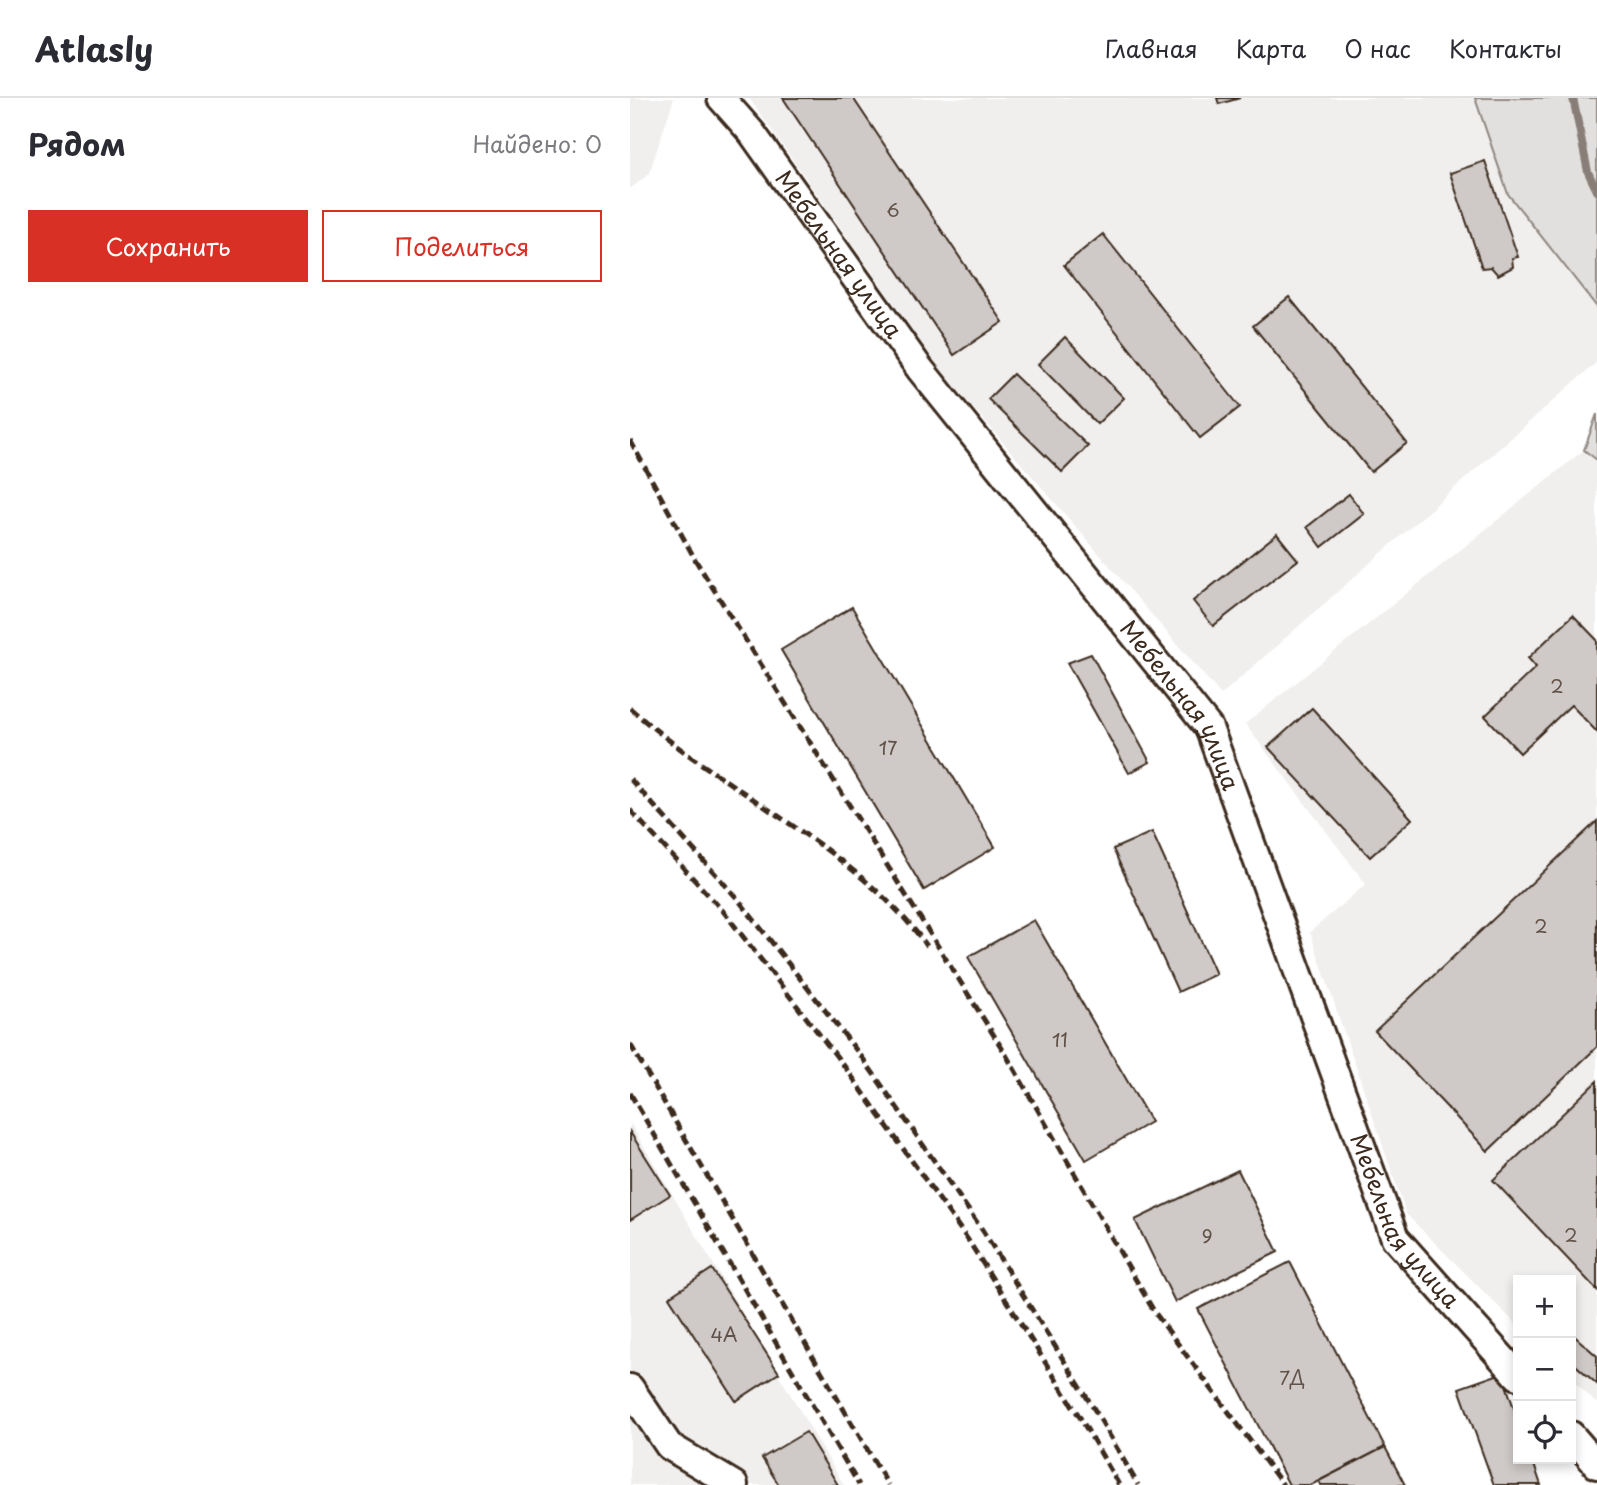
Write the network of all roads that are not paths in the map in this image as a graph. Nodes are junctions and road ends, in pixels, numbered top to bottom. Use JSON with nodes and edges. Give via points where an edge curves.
{"nodes":[{"id":1,"x":721,"y":98,"type":"edge"},
{"id":2,"x":1513,"y":1370,"type":"edge"},
{"id":3,"x":630,"y":1388,"type":"edge"},
{"id":4,"x":1576,"y":1441,"type":"edge"},
{"id":5,"x":1597,"y":1465,"type":"edge"},
{"id":6,"x":734,"y":1485,"type":"edge"}],
"edges":[{"from":1,"to":2,"type":"street","name":"Мебельная улица","via":[[752,133],[920,369],[1209,729],[1395,1238]]},
{"from":3,"to":6,"type":"street","via":[[668,1446]]},
{"from":4,"to":5,"type":"street"}]}
